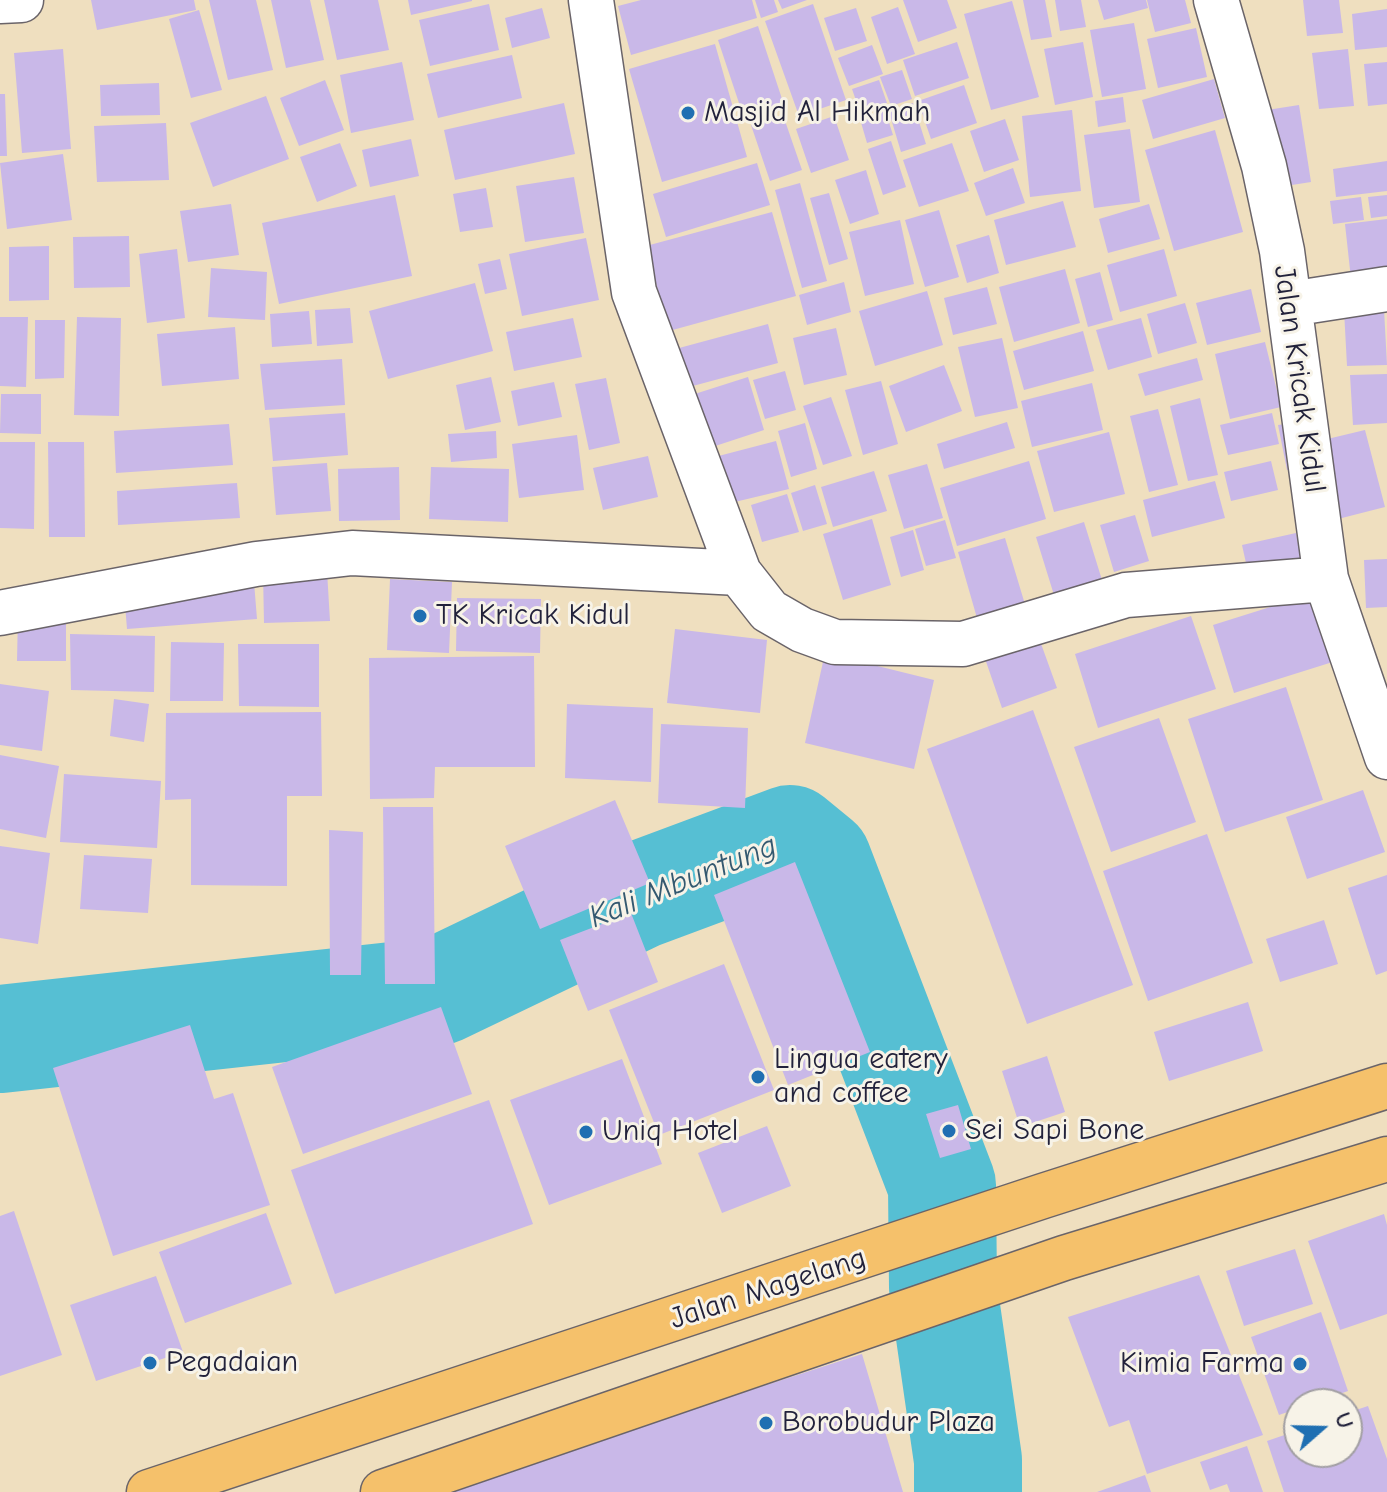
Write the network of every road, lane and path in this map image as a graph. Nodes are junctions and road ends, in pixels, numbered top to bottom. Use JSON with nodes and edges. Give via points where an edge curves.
{"nodes":[{"id":1,"x":21,"y":0,"type":"edge"},
{"id":2,"x":591,"y":0,"type":"edge"},
{"id":3,"x":1216,"y":0,"type":"edge"},
{"id":4,"x":0,"y":1,"type":"edge"},
{"id":5,"x":1387,"y":289,"type":"edge"},
{"id":6,"x":1290,"y":304,"type":"junction"},
{"id":7,"x":739,"y":573,"type":"junction"},
{"id":8,"x":1326,"y":579,"type":"junction"},
{"id":9,"x":0,"y":613,"type":"edge"},
{"id":10,"x":1387,"y":757,"type":"edge"},
{"id":11,"x":1387,"y":1086,"type":"edge"},
{"id":12,"x":1387,"y":1159,"type":"edge"},
{"id":13,"x":149,"y":1492,"type":"edge"},
{"id":14,"x":383,"y":1492,"type":"edge"}],
"edges":[{"from":1,"to":4,"type":"street"},
{"from":2,"to":7,"type":"street","via":[[634,292]]},
{"from":3,"to":6,"type":"street","name":"Jalan Kricak Kidul","via":[[1264,166]]},
{"from":5,"to":6,"type":"street"},
{"from":6,"to":8,"type":"street","name":"Jalan Kricak Kidul"},
{"from":7,"to":8,"type":"street","via":[[769,611],[835,642],[963,644],[1126,595]]},
{"from":7,"to":9,"type":"street","via":[[352,553],[256,564]]},
{"from":8,"to":10,"type":"street","name":"Jalan Kricak Kidul"},
{"from":11,"to":13,"type":"main road","name":"Jalan Magelang"},
{"from":12,"to":14,"type":"main road","via":[[1064,1258]]}]}
